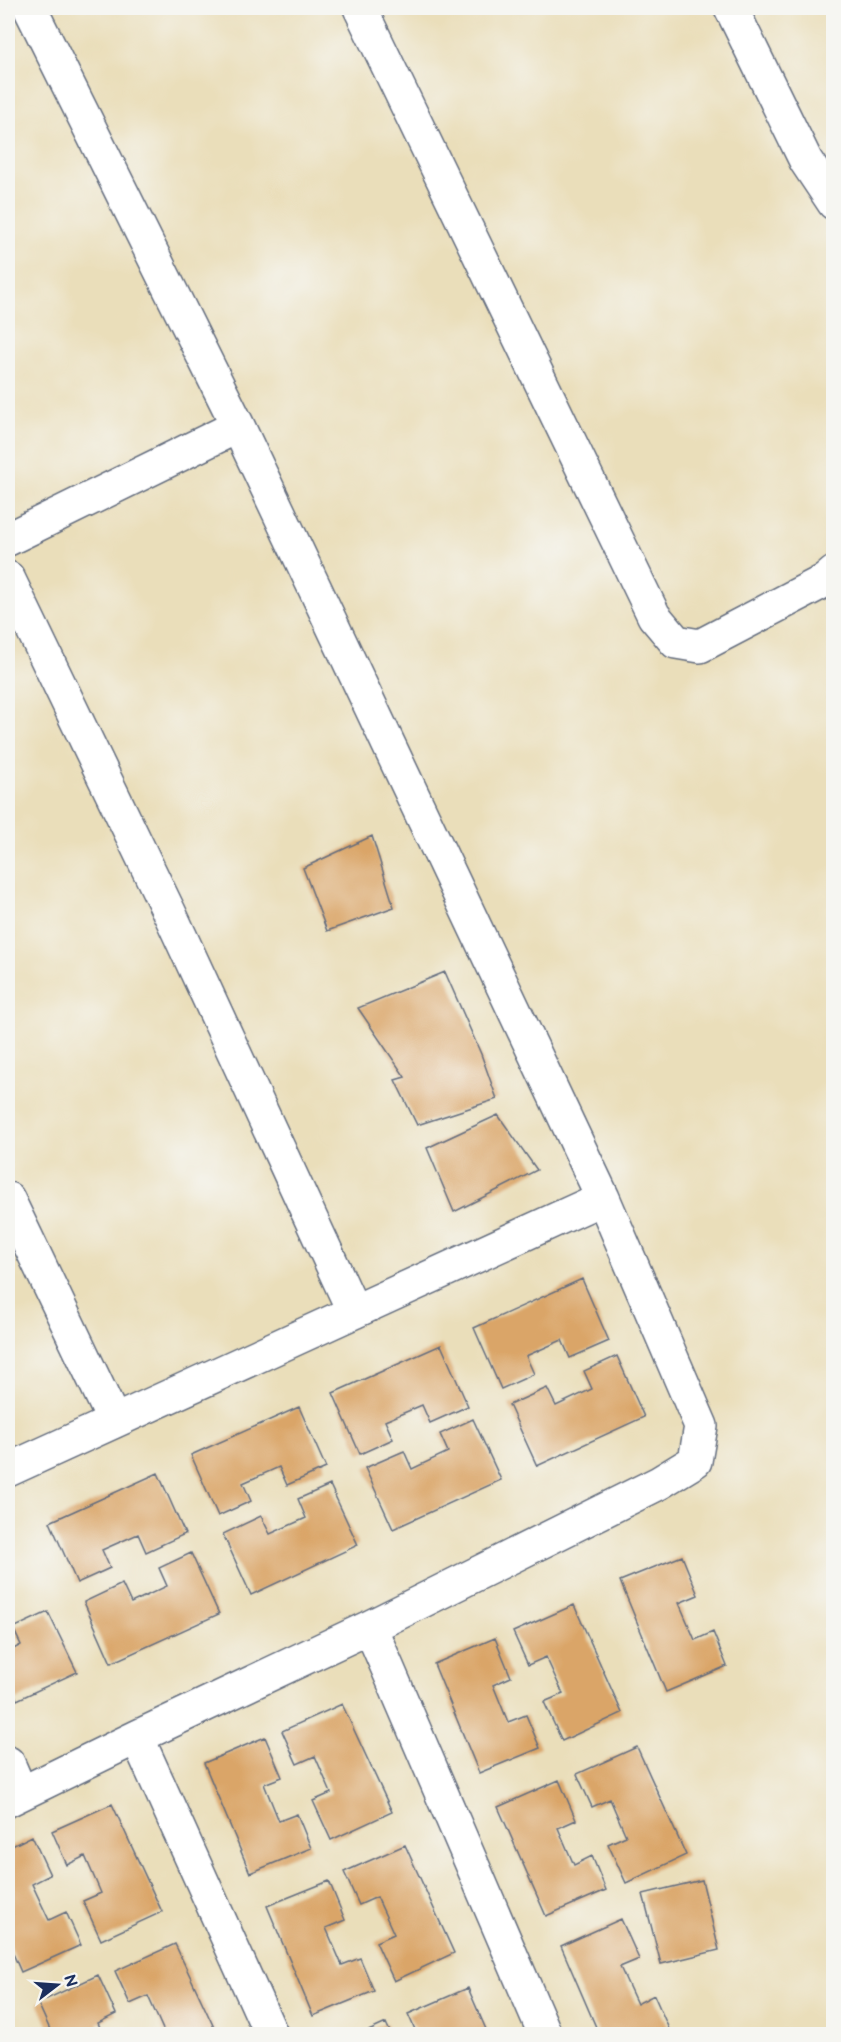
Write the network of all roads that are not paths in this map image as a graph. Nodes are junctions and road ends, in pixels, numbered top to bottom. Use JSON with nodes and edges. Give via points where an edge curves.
{"nodes":[{"id":1,"x":30,"y":8,"type":"edge"},
{"id":2,"x":360,"y":8,"type":"edge"},
{"id":3,"x":731,"y":8,"type":"edge"},
{"id":4,"x":834,"y":203,"type":"edge"},
{"id":5,"x":238,"y":426,"type":"junction"},
{"id":6,"x":8,"y":539,"type":"edge"},
{"id":7,"x":834,"y":573,"type":"edge"},
{"id":8,"x":8,"y":578,"type":"edge"},
{"id":9,"x":603,"y":1198,"type":"junction"},
{"id":10,"x":8,"y":1199,"type":"edge"},
{"id":11,"x":354,"y":1312,"type":"junction"},
{"id":12,"x":114,"y":1421,"type":"junction"},
{"id":13,"x":8,"y":1470,"type":"edge"},
{"id":14,"x":370,"y":1627,"type":"junction"},
{"id":15,"x":136,"y":1737,"type":"junction"},
{"id":16,"x":8,"y":1763,"type":"edge"},
{"id":17,"x":14,"y":1797,"type":"edge"},
{"id":18,"x":271,"y":2034,"type":"edge"},
{"id":19,"x":545,"y":2034,"type":"edge"}],
"edges":[{"from":1,"to":5,"type":"street"},
{"from":2,"to":7,"type":"street","via":[[654,616],[676,642],[700,646]]},
{"from":3,"to":4,"type":"street","via":[[806,161]]},
{"from":5,"to":6,"type":"street"},
{"from":5,"to":9,"type":"street"},
{"from":8,"to":11,"type":"street","via":[[165,904]]},
{"from":9,"to":11,"type":"street"},
{"from":9,"to":14,"type":"street","via":[[701,1426],[695,1461],[659,1484]]},
{"from":10,"to":12,"type":"street"},
{"from":11,"to":12,"type":"street"},
{"from":12,"to":13,"type":"street"},
{"from":14,"to":15,"type":"street"},
{"from":14,"to":19,"type":"street"},
{"from":15,"to":17,"type":"street"},
{"from":15,"to":18,"type":"street"},
{"from":16,"to":17,"type":"street"}]}
